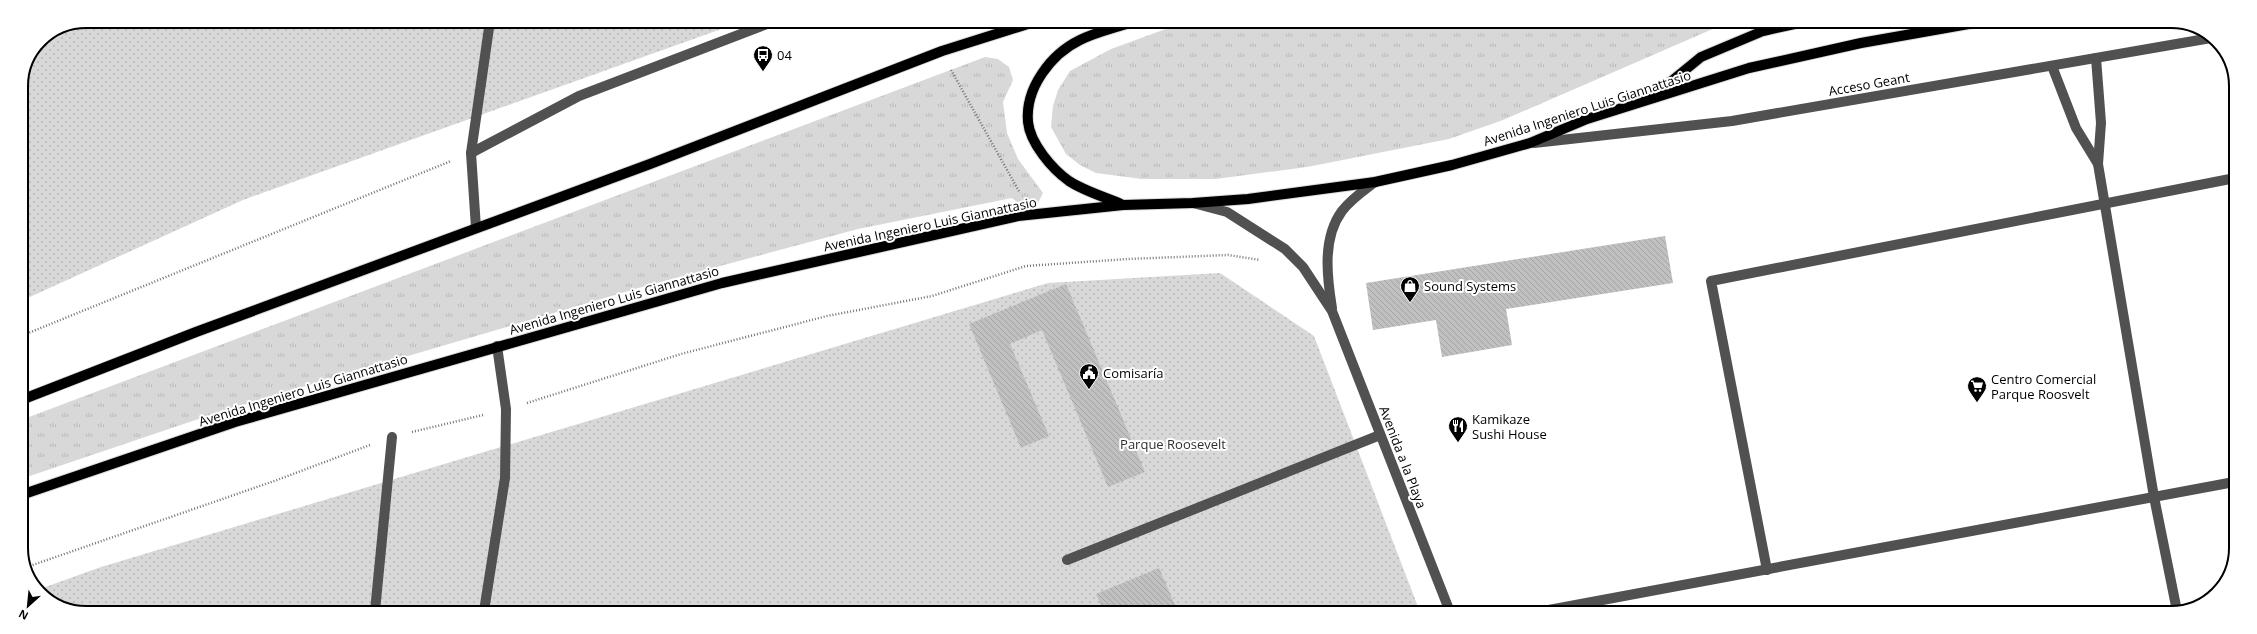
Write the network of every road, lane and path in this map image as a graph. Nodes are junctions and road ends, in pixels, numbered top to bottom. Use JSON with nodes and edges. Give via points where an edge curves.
{"nodes":[{"id":1,"x":489,"y":28,"type":"edge"},
{"id":2,"x":756,"y":28,"type":"edge"},
{"id":3,"x":1013,"y":28,"type":"edge"},
{"id":4,"x":1115,"y":28,"type":"edge"},
{"id":5,"x":1776,"y":28,"type":"edge"},
{"id":6,"x":1946,"y":28,"type":"edge"},
{"id":7,"x":2205,"y":39,"type":"edge"},
{"id":8,"x":942,"y":51,"type":"junction"},
{"id":9,"x":2096,"y":58,"type":"junction"},
{"id":10,"x":2052,"y":66,"type":"junction"},
{"id":11,"x":1647,"y":101,"type":"junction"},
{"id":12,"x":1530,"y":143,"type":"junction"},
{"id":13,"x":471,"y":153,"type":"junction"},
{"id":14,"x":2098,"y":164,"type":"junction"},
{"id":15,"x":2229,"y":179,"type":"edge"},
{"id":16,"x":1375,"y":182,"type":"junction"},
{"id":17,"x":1193,"y":204,"type":"junction"},
{"id":18,"x":2105,"y":204,"type":"junction"},
{"id":19,"x":1123,"y":205,"type":"junction"},
{"id":20,"x":1032,"y":214,"type":"junction"},
{"id":21,"x":476,"y":228,"type":"junction"},
{"id":22,"x":1265,"y":261,"type":"dead end"},
{"id":23,"x":1332,"y":312,"type":"junction"},
{"id":24,"x":28,"y":333,"type":"edge"},
{"id":25,"x":497,"y":346,"type":"junction"},
{"id":26,"x":28,"y":397,"type":"edge"},
{"id":27,"x":506,"y":409,"type":"junction"},
{"id":28,"x":1380,"y":435,"type":"junction"},
{"id":29,"x":392,"y":437,"type":"junction"},
{"id":30,"x":2229,"y":483,"type":"edge"},
{"id":31,"x":28,"y":493,"type":"edge"},
{"id":32,"x":2154,"y":497,"type":"junction"},
{"id":33,"x":1068,"y":560,"type":"dead end"},
{"id":34,"x":31,"y":566,"type":"edge"},
{"id":35,"x":1767,"y":570,"type":"junction"},
{"id":36,"x":375,"y":606,"type":"edge"},
{"id":37,"x":485,"y":606,"type":"edge"},
{"id":38,"x":1448,"y":606,"type":"edge"},
{"id":39,"x":1571,"y":606,"type":"edge"},
{"id":40,"x":2176,"y":606,"type":"edge"}],
"edges":[{"from":1,"to":13,"type":"street"},
{"from":2,"to":13,"type":"street","via":[[579,96]]},
{"from":3,"to":8,"type":"main road"},
{"from":4,"to":19,"type":"main road","via":[[1080,40],[1056,57],[1040,75],[1032,94],[1028,123],[1037,145],[1051,166],[1070,181]]},
{"from":5,"to":11,"type":"main road","via":[[1763,31],[1701,57]]},
{"from":6,"to":11,"type":"main road","name":"Avenida Ingeniero Luis Giannattasio","via":[[1861,43],[1750,68]]},
{"from":7,"to":9,"type":"street","name":"Acceso Geant"},
{"from":8,"to":20,"type":"path"},
{"from":8,"to":21,"type":"main road"},
{"from":9,"to":10,"type":"street","name":"Acceso Geant"},
{"from":9,"to":14,"type":"street","via":[[2101,123]]},
{"from":10,"to":12,"type":"street","name":"Acceso Geant","via":[[1732,121]]},
{"from":10,"to":14,"type":"street","via":[[2076,128]]},
{"from":11,"to":12,"type":"main road","name":"Avenida Ingeniero Luis Giannattasio","via":[[1587,119]]},
{"from":12,"to":16,"type":"main road","name":"Avenida Ingeniero Luis Giannattasio","via":[[1452,165]]},
{"from":13,"to":21,"type":"street"},
{"from":13,"to":24,"type":"path"},
{"from":14,"to":18,"type":"street"},
{"from":15,"to":18,"type":"street"},
{"from":16,"to":17,"type":"main road","name":"Avenida Ingeniero Luis Giannattasio","via":[[1303,193]]},
{"from":16,"to":23,"type":"street","via":[[1352,199],[1341,212],[1334,229],[1328,254],[1327,275]]},
{"from":17,"to":19,"type":"main road","name":"Avenida Ingeniero Luis Giannattasio"},
{"from":17,"to":23,"type":"street","via":[[1227,212],[1285,249],[1303,267]]},
{"from":18,"to":32,"type":"street"},
{"from":18,"to":35,"type":"street","via":[[1711,281]]},
{"from":19,"to":20,"type":"main road","name":"Avenida Ingeniero Luis Giannattasio"},
{"from":20,"to":25,"type":"main road","name":"Avenida Ingeniero Luis Giannattasio","via":[[722,282]]},
{"from":21,"to":26,"type":"main road"},
{"from":22,"to":27,"type":"path","via":[[1228,255],[1026,266],[932,296],[827,316],[681,354]]},
{"from":23,"to":28,"type":"street","name":"Avenida a la Playa"},
{"from":25,"to":27,"type":"street"},
{"from":25,"to":31,"type":"main road","name":"Avenida Ingeniero Luis Giannattasio","via":[[235,422]]},
{"from":27,"to":29,"type":"path"},
{"from":27,"to":37,"type":"street","via":[[505,478]]},
{"from":28,"to":33,"type":"street"},
{"from":28,"to":38,"type":"street","name":"Avenida a la Playa"},
{"from":29,"to":34,"type":"path"},
{"from":29,"to":36,"type":"street"},
{"from":30,"to":32,"type":"street"},
{"from":32,"to":35,"type":"street"},
{"from":32,"to":40,"type":"street"},
{"from":35,"to":39,"type":"street"}]}
